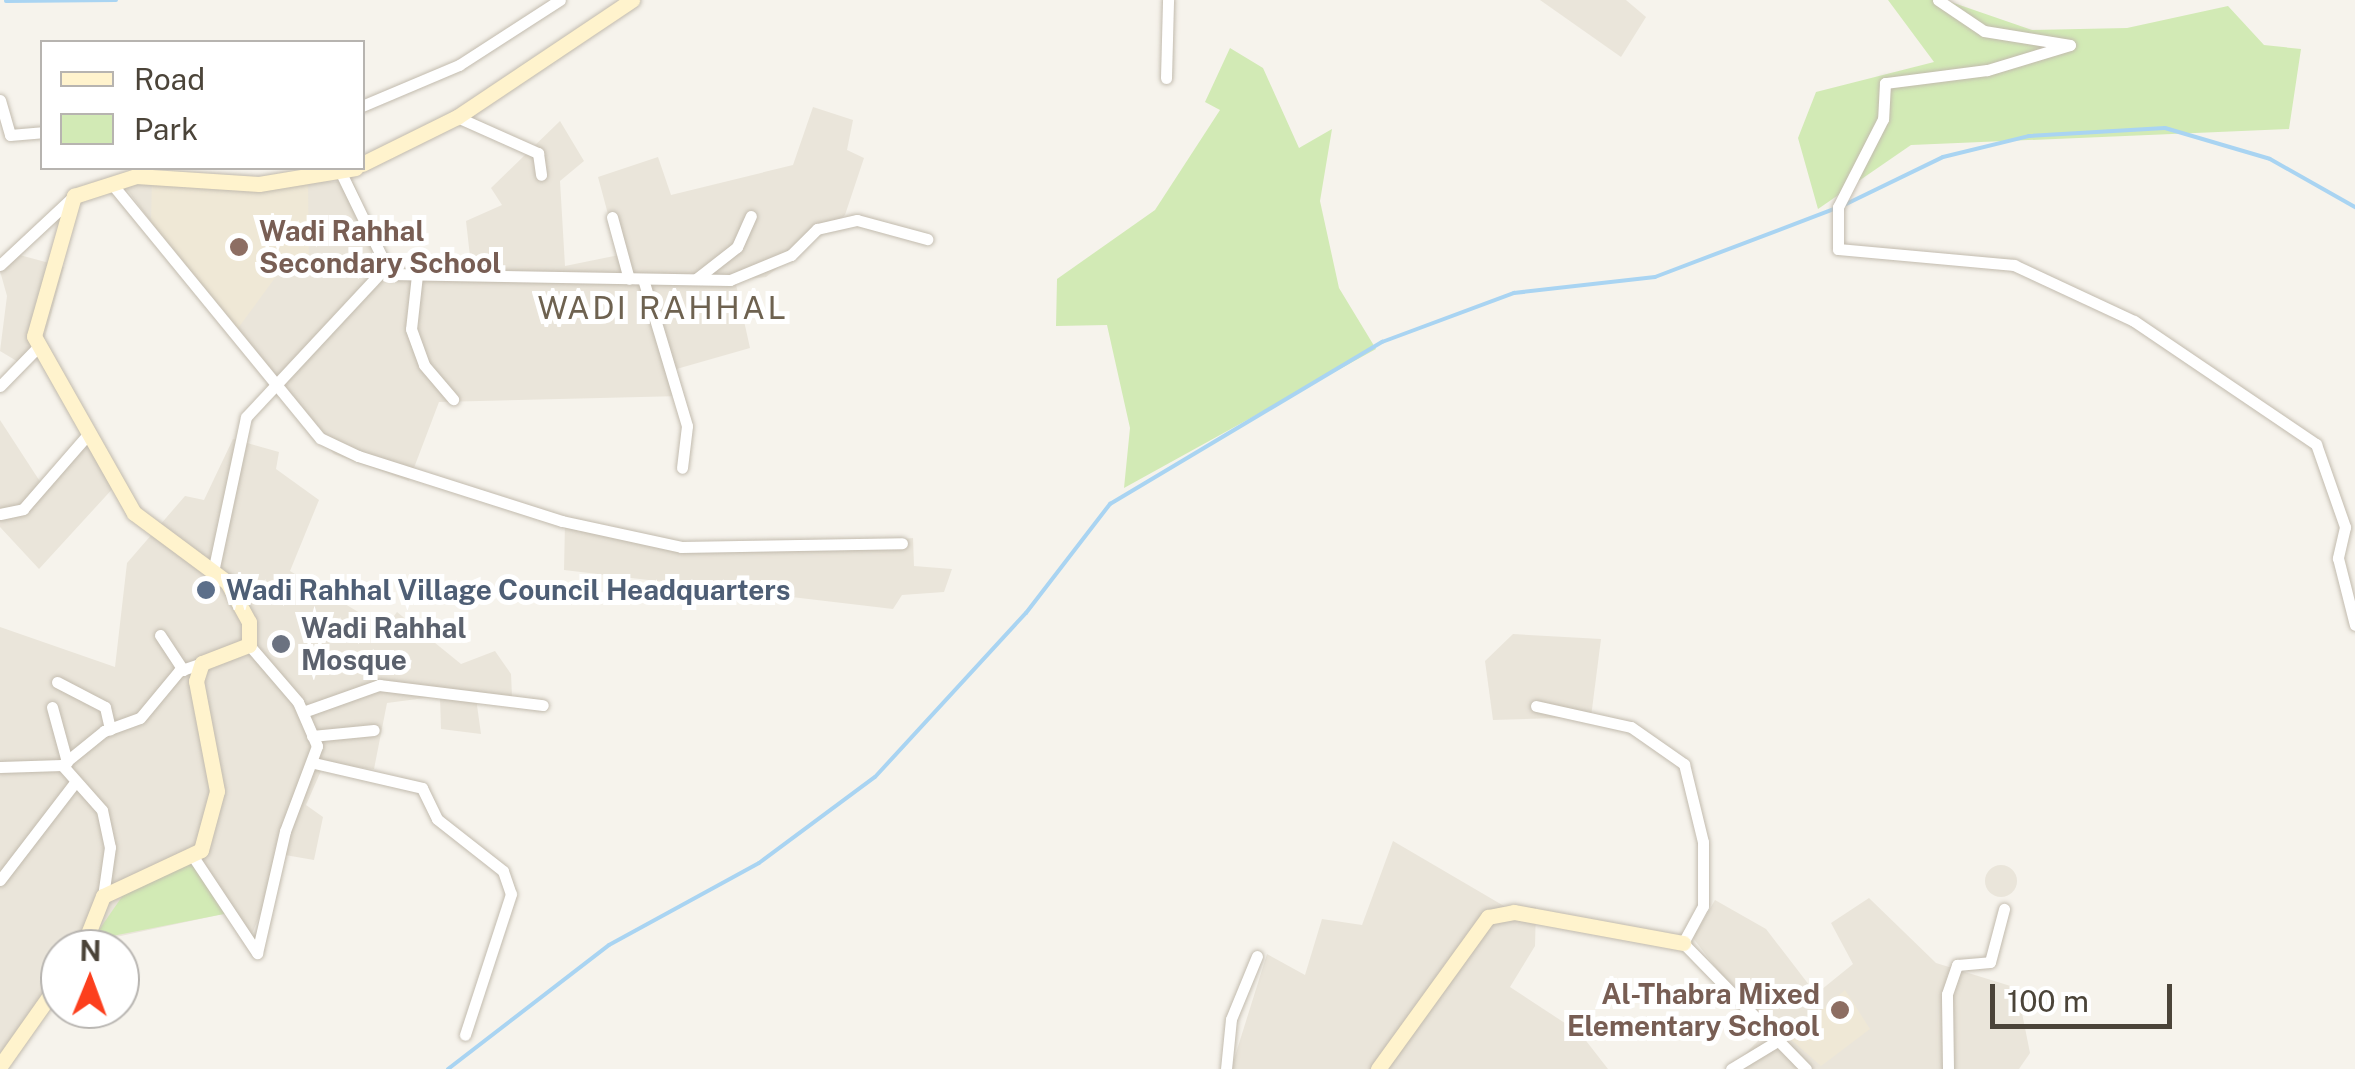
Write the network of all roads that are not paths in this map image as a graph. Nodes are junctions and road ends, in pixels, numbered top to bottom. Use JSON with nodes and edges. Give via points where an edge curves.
{"nodes":[{"id":1,"x":560,"y":0,"type":"edge"},
{"id":2,"x":632,"y":0,"type":"edge"},
{"id":3,"x":1168,"y":0,"type":"edge"},
{"id":4,"x":1938,"y":0,"type":"edge"},
{"id":5,"x":1166,"y":78,"type":"dead end"},
{"id":6,"x":0,"y":100,"type":"edge"},
{"id":7,"x":365,"y":105,"type":"edge"},
{"id":8,"x":457,"y":117,"type":"junction"},
{"id":9,"x":40,"y":132,"type":"edge"},
{"id":10,"x":365,"y":163,"type":"edge"},
{"id":11,"x":347,"y":170,"type":"edge"},
{"id":12,"x":353,"y":170,"type":"edge"},
{"id":13,"x":542,"y":175,"type":"dead end"},
{"id":14,"x":112,"y":184,"type":"junction"},
{"id":15,"x":74,"y":196,"type":"junction"},
{"id":16,"x":751,"y":216,"type":"dead end"},
{"id":17,"x":612,"y":217,"type":"dead end"},
{"id":18,"x":927,"y":239,"type":"dead end"},
{"id":19,"x":0,"y":265,"type":"edge"},
{"id":20,"x":386,"y":268,"type":"junction"},
{"id":21,"x":416,"y":275,"type":"junction"},
{"id":22,"x":636,"y":279,"type":"junction"},
{"id":23,"x":694,"y":280,"type":"junction"},
{"id":24,"x":39,"y":346,"type":"junction"},
{"id":25,"x":0,"y":386,"type":"edge"},
{"id":26,"x":276,"y":386,"type":"junction"},
{"id":27,"x":453,"y":399,"type":"dead end"},
{"id":28,"x":89,"y":433,"type":"junction"},
{"id":29,"x":682,"y":468,"type":"dead end"},
{"id":30,"x":0,"y":514,"type":"edge"},
{"id":31,"x":902,"y":543,"type":"dead end"},
{"id":32,"x":213,"y":572,"type":"junction"},
{"id":33,"x":2355,"y":625,"type":"edge"},
{"id":34,"x":160,"y":634,"type":"dead end"},
{"id":35,"x":250,"y":645,"type":"junction"},
{"id":36,"x":202,"y":663,"type":"junction"},
{"id":37,"x":183,"y":670,"type":"junction"},
{"id":38,"x":56,"y":682,"type":"dead end"},
{"id":39,"x":542,"y":705,"type":"dead end"},
{"id":40,"x":1536,"y":706,"type":"dead end"},
{"id":41,"x":52,"y":707,"type":"dead end"},
{"id":42,"x":302,"y":712,"type":"junction"},
{"id":43,"x":110,"y":729,"type":"junction"},
{"id":44,"x":374,"y":730,"type":"dead end"},
{"id":45,"x":312,"y":736,"type":"junction"},
{"id":46,"x":314,"y":763,"type":"junction"},
{"id":47,"x":65,"y":764,"type":"junction"},
{"id":48,"x":0,"y":767,"type":"edge"},
{"id":49,"x":73,"y":784,"type":"junction"},
{"id":50,"x":192,"y":855,"type":"junction"},
{"id":51,"x":0,"y":880,"type":"edge"},
{"id":52,"x":104,"y":896,"type":"junction"},
{"id":53,"x":2004,"y":909,"type":"dead end"},
{"id":54,"x":90,"y":929,"type":"edge"},
{"id":55,"x":1683,"y":943,"type":"junction"},
{"id":56,"x":1257,"y":956,"type":"dead end"},
{"id":57,"x":40,"y":1009,"type":"edge"},
{"id":58,"x":465,"y":1034,"type":"dead end"},
{"id":59,"x":1779,"y":1040,"type":"junction"},
{"id":60,"x":0,"y":1066,"type":"edge"},
{"id":61,"x":1226,"y":1069,"type":"edge"},
{"id":62,"x":1378,"y":1069,"type":"edge"},
{"id":63,"x":1730,"y":1069,"type":"edge"},
{"id":64,"x":1806,"y":1069,"type":"edge"},
{"id":65,"x":1948,"y":1069,"type":"edge"}],
"edges":[{"from":1,"to":7,"type":"street","via":[[459,65]]},
{"from":2,"to":8,"type":"street"},
{"from":3,"to":5,"type":"street"},
{"from":4,"to":33,"type":"street","via":[[1984,31],[2070,46],[1987,70],[1885,83],[1883,119],[1838,208],[1838,248],[2014,265],[2134,321],[2316,444],[2345,527],[2338,558]]},
{"from":6,"to":9,"type":"street","via":[[10,135]]},
{"from":8,"to":10,"type":"street"},
{"from":8,"to":13,"type":"street","via":[[538,153]]},
{"from":11,"to":14,"type":"street","via":[[259,184],[136,176]]},
{"from":12,"to":20,"type":"street"},
{"from":14,"to":15,"type":"street"},
{"from":14,"to":26,"type":"street"},
{"from":15,"to":19,"type":"street"},
{"from":15,"to":24,"type":"street","via":[[34,336]]},
{"from":16,"to":23,"type":"street","via":[[736,247]]},
{"from":17,"to":22,"type":"street"},
{"from":18,"to":23,"type":"street","via":[[857,220],[816,229],[754,276]]},
{"from":20,"to":21,"type":"street"},
{"from":20,"to":26,"type":"street"},
{"from":21,"to":22,"type":"street"},
{"from":21,"to":27,"type":"street","via":[[411,329],[424,365]]},
{"from":22,"to":23,"type":"street"},
{"from":22,"to":29,"type":"street","via":[[687,426]]},
{"from":24,"to":25,"type":"street"},
{"from":24,"to":28,"type":"street"},
{"from":26,"to":31,"type":"street","via":[[320,438],[562,521],[681,547]]},
{"from":26,"to":32,"type":"street","via":[[246,416]]},
{"from":28,"to":30,"type":"street","via":[[24,509]]},
{"from":28,"to":32,"type":"street","via":[[134,514]]},
{"from":32,"to":35,"type":"street","via":[[249,622]]},
{"from":34,"to":37,"type":"street"},
{"from":35,"to":36,"type":"street"},
{"from":35,"to":42,"type":"street"},
{"from":36,"to":37,"type":"street"},
{"from":36,"to":50,"type":"street","via":[[200,717],[218,791]]},
{"from":37,"to":43,"type":"street","via":[[140,718]]},
{"from":38,"to":43,"type":"street","via":[[105,707]]},
{"from":39,"to":42,"type":"street","via":[[379,685]]},
{"from":40,"to":55,"type":"street","via":[[1631,727],[1684,764],[1703,842],[1703,906]]},
{"from":41,"to":47,"type":"street"},
{"from":42,"to":45,"type":"street"},
{"from":43,"to":47,"type":"street"},
{"from":44,"to":45,"type":"street"},
{"from":45,"to":46,"type":"street"},
{"from":46,"to":50,"type":"street","via":[[285,831],[258,954]]},
{"from":46,"to":58,"type":"street","via":[[422,788],[437,819],[503,870],[511,894]]},
{"from":47,"to":48,"type":"street"},
{"from":47,"to":49,"type":"street"},
{"from":49,"to":51,"type":"street"},
{"from":49,"to":52,"type":"street","via":[[102,810],[110,847]]},
{"from":50,"to":52,"type":"street"},
{"from":52,"to":54,"type":"street"},
{"from":53,"to":65,"type":"street","via":[[1990,962],[1957,966],[1946,994]]},
{"from":55,"to":59,"type":"street"},
{"from":55,"to":62,"type":"street","via":[[1553,918],[1488,917]]},
{"from":56,"to":61,"type":"street","via":[[1231,1019]]},
{"from":57,"to":60,"type":"street"},
{"from":59,"to":63,"type":"street"},
{"from":59,"to":64,"type":"street"}]}
